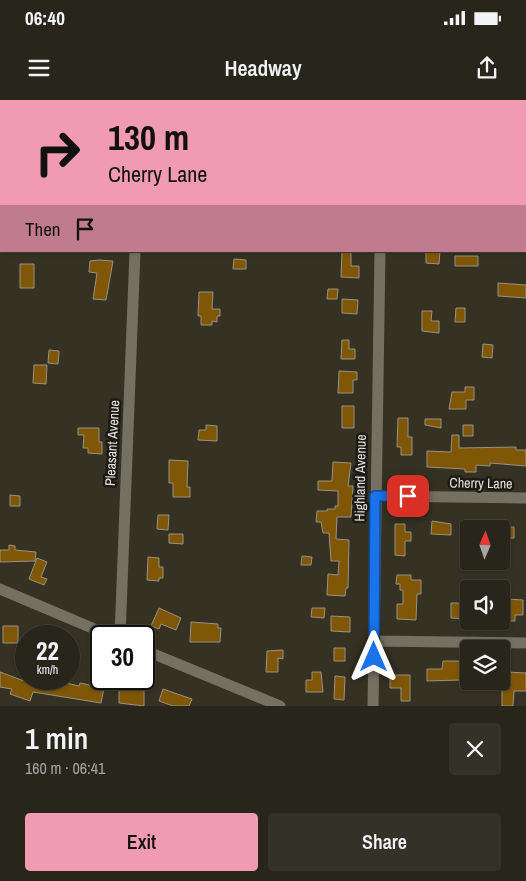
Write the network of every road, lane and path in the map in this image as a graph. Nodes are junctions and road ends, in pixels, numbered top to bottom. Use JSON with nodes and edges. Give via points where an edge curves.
{"nodes":[{"id":1,"x":135,"y":252,"type":"edge"},
{"id":2,"x":380,"y":252,"type":"edge"},
{"id":3,"x":375,"y":496,"type":"junction"},
{"id":4,"x":526,"y":498,"type":"edge"},
{"id":5,"x":0,"y":589,"type":"edge"},
{"id":6,"x":120,"y":625,"type":"edge"},
{"id":7,"x":90,"y":627,"type":"edge"},
{"id":8,"x":374,"y":641,"type":"junction"},
{"id":9,"x":526,"y":643,"type":"edge"},
{"id":10,"x":155,"y":655,"type":"edge"},
{"id":11,"x":280,"y":706,"type":"edge"},
{"id":12,"x":373,"y":706,"type":"edge"}],
"edges":[{"from":1,"to":6,"type":"street","name":"Pleasant Avenue"},
{"from":2,"to":3,"type":"street","name":"Highland Avenue"},
{"from":3,"to":4,"type":"street","name":"Cherry Lane"},
{"from":3,"to":8,"type":"street","name":"Highland Avenue"},
{"from":5,"to":7,"type":"street"},
{"from":8,"to":9,"type":"street"},
{"from":8,"to":12,"type":"street","name":"Highland Avenue"},
{"from":10,"to":11,"type":"street"}]}
